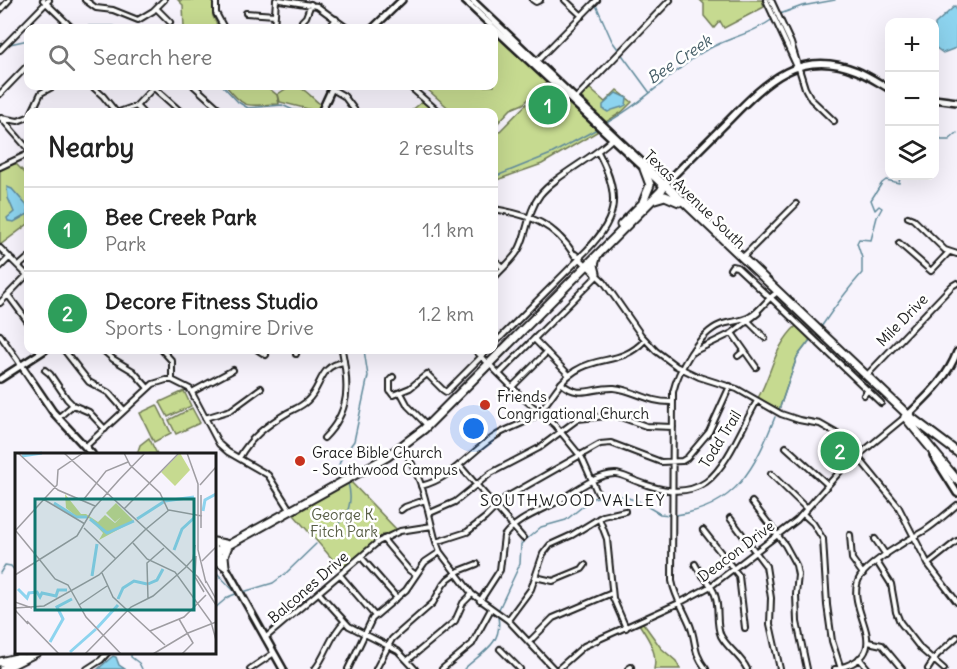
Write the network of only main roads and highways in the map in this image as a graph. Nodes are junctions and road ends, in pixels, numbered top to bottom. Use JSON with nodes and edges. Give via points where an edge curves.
{"nodes":[{"id":1,"x":464,"y":0,"type":"edge"},
{"id":2,"x":398,"y":2,"type":"edge"},
{"id":3,"x":471,"y":2,"type":"edge"},
{"id":4,"x":378,"y":24,"type":"edge"},
{"id":5,"x":495,"y":24,"type":"edge"},
{"id":6,"x":498,"y":27,"type":"edge"},
{"id":7,"x":885,"y":86,"type":"edge"},
{"id":8,"x":332,"y":90,"type":"edge"},
{"id":9,"x":575,"y":99,"type":"junction"},
{"id":10,"x":939,"y":100,"type":"edge"},
{"id":11,"x":955,"y":102,"type":"edge"},
{"id":12,"x":325,"y":108,"type":"edge"},
{"id":13,"x":614,"y":137,"type":"junction"},
{"id":14,"x":644,"y":169,"type":"junction"},
{"id":15,"x":654,"y":173,"type":"junction"},
{"id":16,"x":676,"y":173,"type":"junction"},
{"id":17,"x":664,"y":185,"type":"junction"},
{"id":18,"x":647,"y":202,"type":"junction"},
{"id":19,"x":679,"y":202,"type":"junction"},
{"id":20,"x":597,"y":255,"type":"junction"},
{"id":21,"x":587,"y":266,"type":"junction"},
{"id":22,"x":774,"y":296,"type":"junction"},
{"id":23,"x":498,"y":350,"type":"edge"},
{"id":24,"x":498,"y":350,"type":"edge"},
{"id":25,"x":957,"y":352,"type":"edge"},
{"id":26,"x":39,"y":354,"type":"edge"},
{"id":27,"x":493,"y":354,"type":"edge"},
{"id":28,"x":494,"y":354,"type":"edge"},
{"id":29,"x":840,"y":357,"type":"junction"},
{"id":30,"x":486,"y":361,"type":"junction"},
{"id":31,"x":21,"y":365,"type":"junction"},
{"id":32,"x":0,"y":379,"type":"edge"},
{"id":33,"x":882,"y":393,"type":"junction"},
{"id":34,"x":907,"y":416,"type":"junction"},
{"id":35,"x":924,"y":441,"type":"junction"},
{"id":36,"x":400,"y":446,"type":"junction"},
{"id":37,"x":957,"y":452,"type":"edge"},
{"id":38,"x":91,"y":453,"type":"edge"},
{"id":39,"x":957,"y":480,"type":"edge"},
{"id":40,"x":957,"y":493,"type":"edge"},
{"id":41,"x":227,"y":544,"type":"junction"},
{"id":42,"x":216,"y":550,"type":"edge"},
{"id":43,"x":216,"y":552,"type":"edge"},
{"id":44,"x":225,"y":566,"type":"junction"},
{"id":45,"x":18,"y":654,"type":"edge"},
{"id":46,"x":27,"y":654,"type":"edge"},
{"id":47,"x":32,"y":654,"type":"edge"},
{"id":48,"x":0,"y":660,"type":"edge"},
{"id":49,"x":3,"y":669,"type":"edge"},
{"id":50,"x":283,"y":669,"type":"edge"}],
"edges":[{"from":1,"to":3,"type":"main road","name":"Texas Avenue South"},
{"from":2,"to":4,"type":"main road"},
{"from":3,"to":5,"type":"main road","name":"Texas Avenue South"},
{"from":6,"to":9,"type":"main road","name":"Texas Avenue South"},
{"from":7,"to":16,"type":"main road","via":[[849,68],[817,64],[776,77],[761,87]]},
{"from":8,"to":12,"type":"main road"},
{"from":9,"to":13,"type":"main road","name":"Texas Avenue South"},
{"from":9,"to":13,"type":"main road","name":"Texas Avenue South"},
{"from":10,"to":11,"type":"main road"},
{"from":13,"to":14,"type":"main road","name":"Texas Avenue South"},
{"from":13,"to":15,"type":"main road","name":"Texas Avenue South"},
{"from":14,"to":17,"type":"main road","name":"Texas Avenue South"},
{"from":14,"to":18,"type":"highway","via":[[650,184]]},
{"from":15,"to":16,"type":"main road"},
{"from":15,"to":17,"type":"main road","name":"Texas Avenue South"},
{"from":16,"to":17,"type":"main road"},
{"from":17,"to":18,"type":"highway"},
{"from":17,"to":19,"type":"highway","name":"Texas Avenue South"},
{"from":17,"to":22,"type":"highway","name":"Texas Avenue South","via":[[742,257]]},
{"from":18,"to":19,"type":"highway","via":[[665,196]]},
{"from":18,"to":20,"type":"highway"},
{"from":18,"to":21,"type":"highway"},
{"from":19,"to":22,"type":"highway","name":"Texas Avenue South"},
{"from":20,"to":21,"type":"highway"},
{"from":20,"to":21,"type":"highway"},
{"from":21,"to":23,"type":"highway","via":[[584,273]]},
{"from":21,"to":24,"type":"highway"},
{"from":22,"to":29,"type":"highway","name":"Texas Avenue South"},
{"from":25,"to":34,"type":"main road","via":[[938,385]]},
{"from":26,"to":31,"type":"main road"},
{"from":27,"to":30,"type":"highway"},
{"from":28,"to":30,"type":"highway"},
{"from":29,"to":33,"type":"highway","name":"Texas Avenue South"},
{"from":29,"to":33,"type":"highway","name":"Texas Avenue South","via":[[866,375]]},
{"from":30,"to":36,"type":"highway"},
{"from":30,"to":36,"type":"highway","via":[[424,429]]},
{"from":31,"to":32,"type":"main road"},
{"from":31,"to":38,"type":"main road","via":[[58,418]]},
{"from":33,"to":34,"type":"highway","name":"Texas Avenue South"},
{"from":34,"to":35,"type":"highway"},
{"from":34,"to":37,"type":"highway"},
{"from":35,"to":39,"type":"highway"},
{"from":35,"to":40,"type":"main road"},
{"from":36,"to":41,"type":"highway"},
{"from":41,"to":42,"type":"highway"},
{"from":41,"to":44,"type":"highway"},
{"from":43,"to":44,"type":"highway"},
{"from":44,"to":50,"type":"main road"},
{"from":45,"to":48,"type":"highway"},
{"from":46,"to":48,"type":"highway"},
{"from":47,"to":49,"type":"highway"}]}
